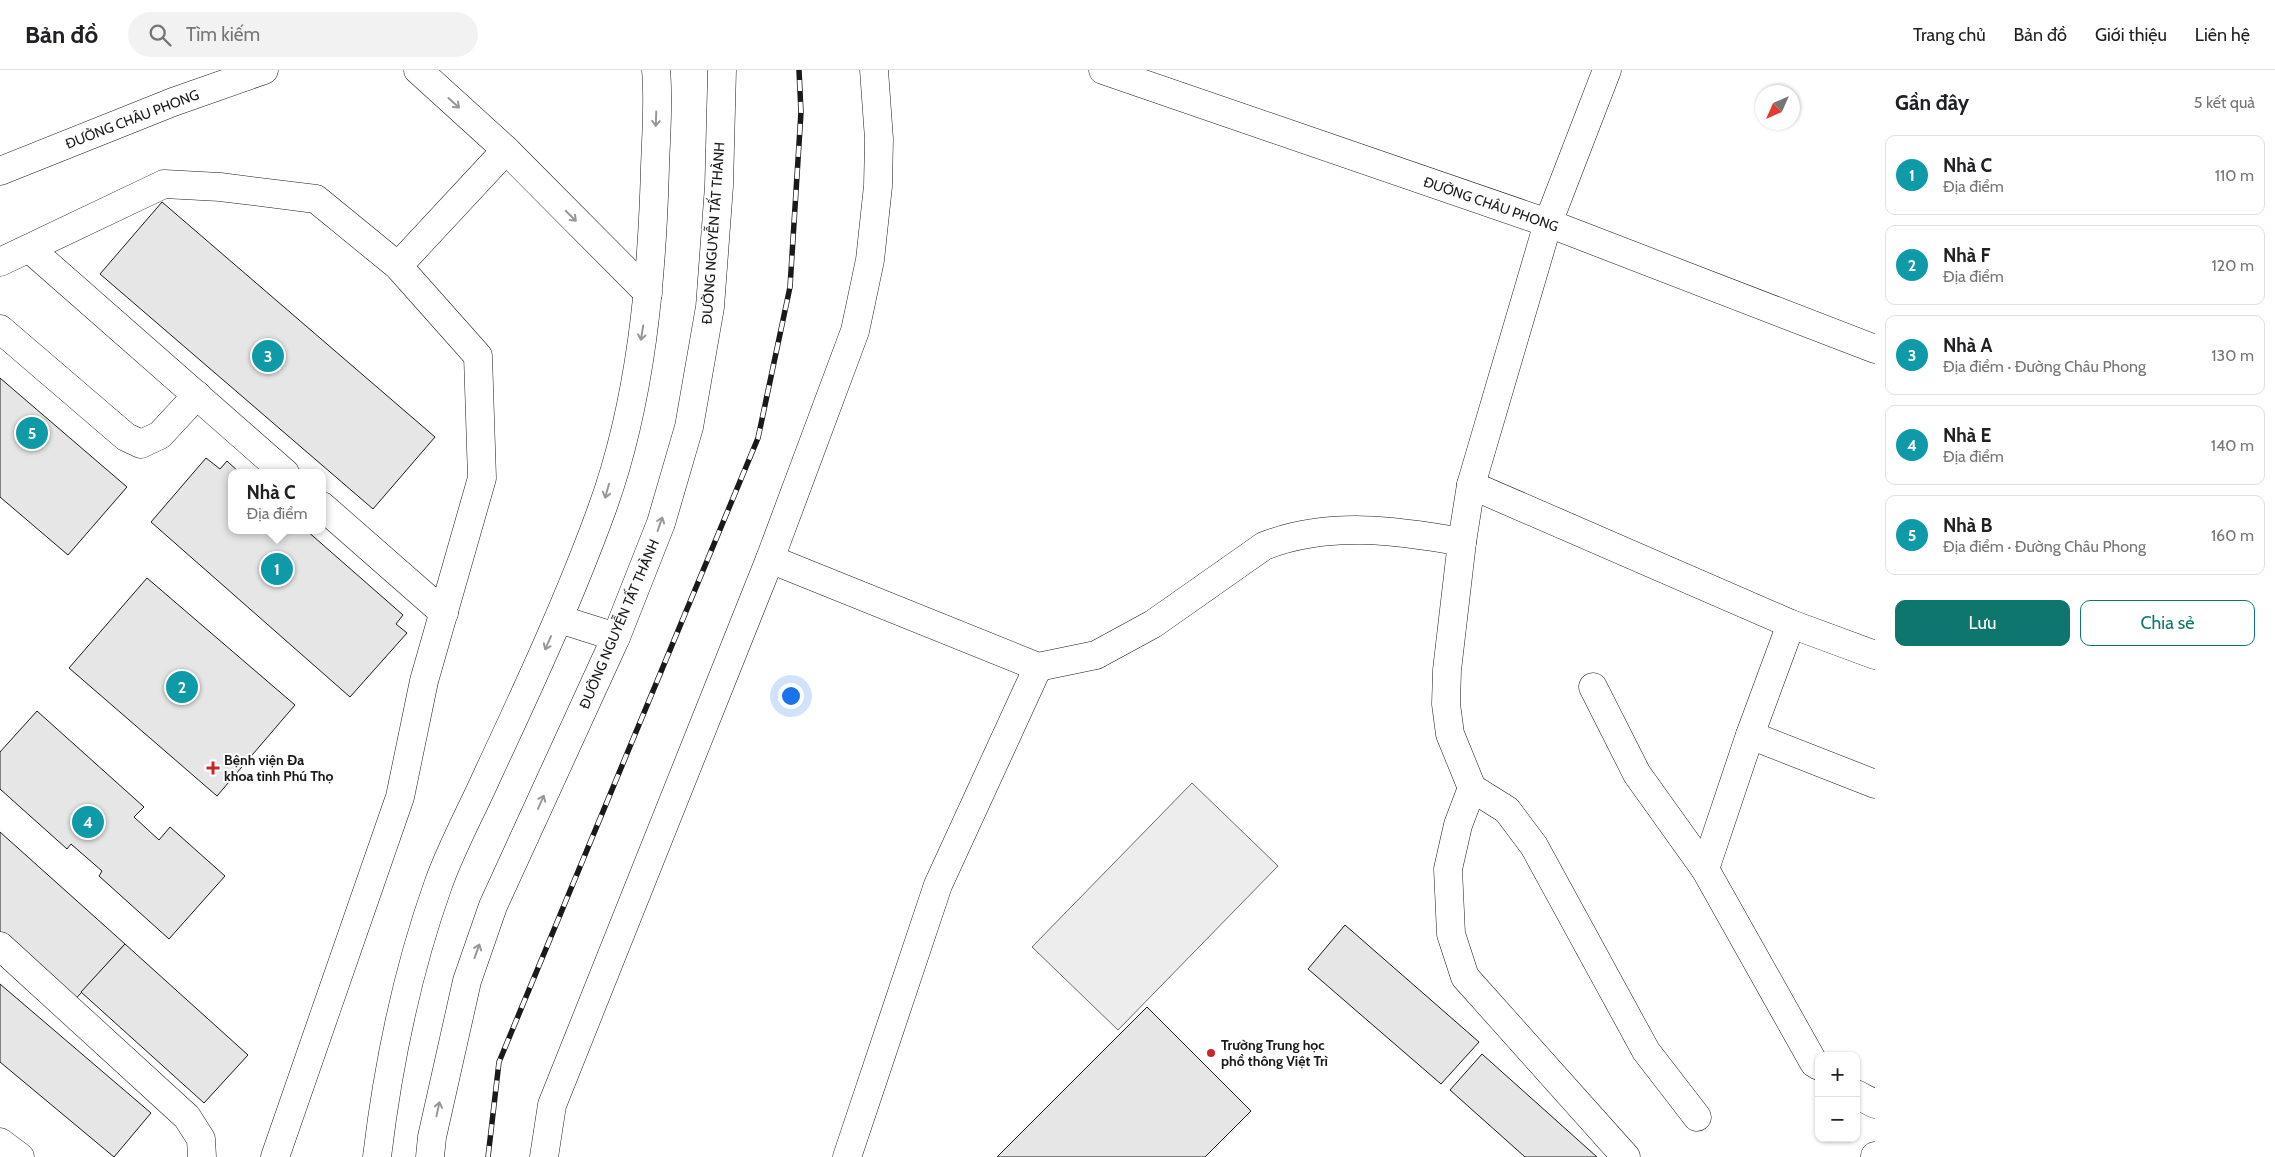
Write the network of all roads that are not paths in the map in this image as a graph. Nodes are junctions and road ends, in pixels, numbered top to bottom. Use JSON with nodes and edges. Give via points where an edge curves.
{"nodes":[{"id":1,"x":264,"y":70,"type":"edge"},
{"id":2,"x":418,"y":70,"type":"edge"},
{"id":3,"x":656,"y":70,"type":"edge"},
{"id":4,"x":722,"y":70,"type":"edge"},
{"id":5,"x":874,"y":70,"type":"edge"},
{"id":6,"x":1102,"y":70,"type":"edge"},
{"id":7,"x":1607,"y":70,"type":"edge"},
{"id":8,"x":506,"y":150,"type":"junction"},
{"id":9,"x":0,"y":171,"type":"edge"},
{"id":10,"x":1548,"y":223,"type":"junction"},
{"id":11,"x":30,"y":249,"type":"junction"},
{"id":12,"x":0,"y":262,"type":"edge"},
{"id":13,"x":398,"y":266,"type":"junction"},
{"id":14,"x":648,"y":293,"type":"junction"},
{"id":15,"x":0,"y":329,"type":"edge"},
{"id":16,"x":1875,"y":348,"type":"edge"},
{"id":17,"x":196,"y":395,"type":"junction"},
{"id":18,"x":280,"y":469,"type":"edge"},
{"id":19,"x":1471,"y":485,"type":"junction"},
{"id":20,"x":326,"y":510,"type":"edge"},
{"id":21,"x":1462,"y":542,"type":"junction"},
{"id":22,"x":770,"y":559,"type":"junction"},
{"id":23,"x":444,"y":613,"type":"junction"},
{"id":24,"x":559,"y":619,"type":"junction"},
{"id":25,"x":1791,"y":624,"type":"junction"},
{"id":26,"x":616,"y":637,"type":"junction"},
{"id":27,"x":1875,"y":655,"type":"edge"},
{"id":28,"x":1038,"y":666,"type":"junction"},
{"id":29,"x":1593,"y":687,"type":"dead end"},
{"id":30,"x":1750,"y":734,"type":"junction"},
{"id":31,"x":1875,"y":784,"type":"edge"},
{"id":32,"x":1472,"y":788,"type":"junction"},
{"id":33,"x":1705,"y":869,"type":"junction"},
{"id":34,"x":0,"y":946,"type":"edge"},
{"id":35,"x":1815,"y":1064,"type":"edge"},
{"id":36,"x":1860,"y":1096,"type":"edge"},
{"id":37,"x":1875,"y":1104,"type":"edge"},
{"id":38,"x":1697,"y":1117,"type":"dead end"},
{"id":39,"x":0,"y":1142,"type":"edge"},
{"id":40,"x":548,"y":1153,"type":"edge"},
{"id":41,"x":20,"y":1157,"type":"edge"},
{"id":42,"x":202,"y":1157,"type":"edge"},
{"id":43,"x":275,"y":1157,"type":"edge"},
{"id":44,"x":378,"y":1157,"type":"edge"},
{"id":45,"x":430,"y":1157,"type":"edge"},
{"id":46,"x":848,"y":1157,"type":"edge"},
{"id":47,"x":1626,"y":1157,"type":"edge"}],
"edges":[{"from":1,"to":9,"type":"street","name":"ĐƯỜNG CHÂU PHONG","via":[[173,102]]},
{"from":2,"to":8,"type":"street","one_way":true},
{"from":3,"to":14,"type":"street","one_way":true},
{"from":26,"to":4,"type":"street","name":"ĐƯỜNG NGUYỄN TẤT THÀNH","one_way":true,"via":[[661,523],[689,427],[710,307],[719,186]]},
{"from":5,"to":22,"type":"street","via":[[879,139],[878,186],[864,296],[855,331]]},
{"from":6,"to":10,"type":"street","name":"ĐƯỜNG CHÂU PHONG"},
{"from":7,"to":10,"type":"street"},
{"from":8,"to":13,"type":"street"},
{"from":8,"to":14,"type":"street","one_way":true},
{"from":10,"to":16,"type":"street","name":"ĐƯỜNG CHÂU PHONG"},
{"from":10,"to":19,"type":"street"},
{"from":11,"to":12,"type":"street"},
{"from":11,"to":13,"type":"street","via":[[164,184],[220,187],[316,199]]},
{"from":11,"to":17,"type":"street"},
{"from":13,"to":23,"type":"street","via":[[478,356],[482,478]]},
{"from":14,"to":24,"type":"street","one_way":true,"via":[[631,406],[603,507]]},
{"from":15,"to":17,"type":"street","via":[[126,437],[141,444],[160,436]]},
{"from":17,"to":18,"type":"street"},
{"from":19,"to":21,"type":"street"},
{"from":19,"to":25,"type":"street"},
{"from":20,"to":23,"type":"street"},
{"from":21,"to":28,"type":"street","via":[[1359,530],[1279,540],[1264,546],[1153,624],[1096,655]]},
{"from":21,"to":32,"type":"street","via":[[1446,704],[1450,734]]},
{"from":22,"to":28,"type":"street"},
{"from":22,"to":40,"type":"street","via":[[552,1105]]},
{"from":23,"to":43,"type":"street","via":[[424,680],[400,798]]},
{"from":24,"to":26,"type":"street"},
{"from":24,"to":44,"type":"street","one_way":true,"via":[[439,883],[412,966],[382,1118]]},
{"from":25,"to":27,"type":"street"},
{"from":25,"to":30,"type":"street"},
{"from":45,"to":26,"type":"street","name":"ĐƯỜNG NGUYỄN TẤT THÀNH","one_way":true,"via":[[466,981],[490,915]]},
{"from":28,"to":46,"type":"street","via":[[938,884]]},
{"from":29,"to":33,"type":"street","via":[[1637,774]]},
{"from":30,"to":31,"type":"street"},
{"from":30,"to":33,"type":"street"},
{"from":32,"to":38,"type":"street","via":[[1507,810],[1534,846],[1646,1051]]},
{"from":32,"to":47,"type":"street","via":[[1458,825],[1448,870],[1451,934],[1465,977]]},
{"from":33,"to":35,"type":"street"},
{"from":34,"to":42,"type":"street","via":[[187,1117],[201,1139]]},
{"from":36,"to":37,"type":"street"},
{"from":39,"to":41,"type":"street"}]}
